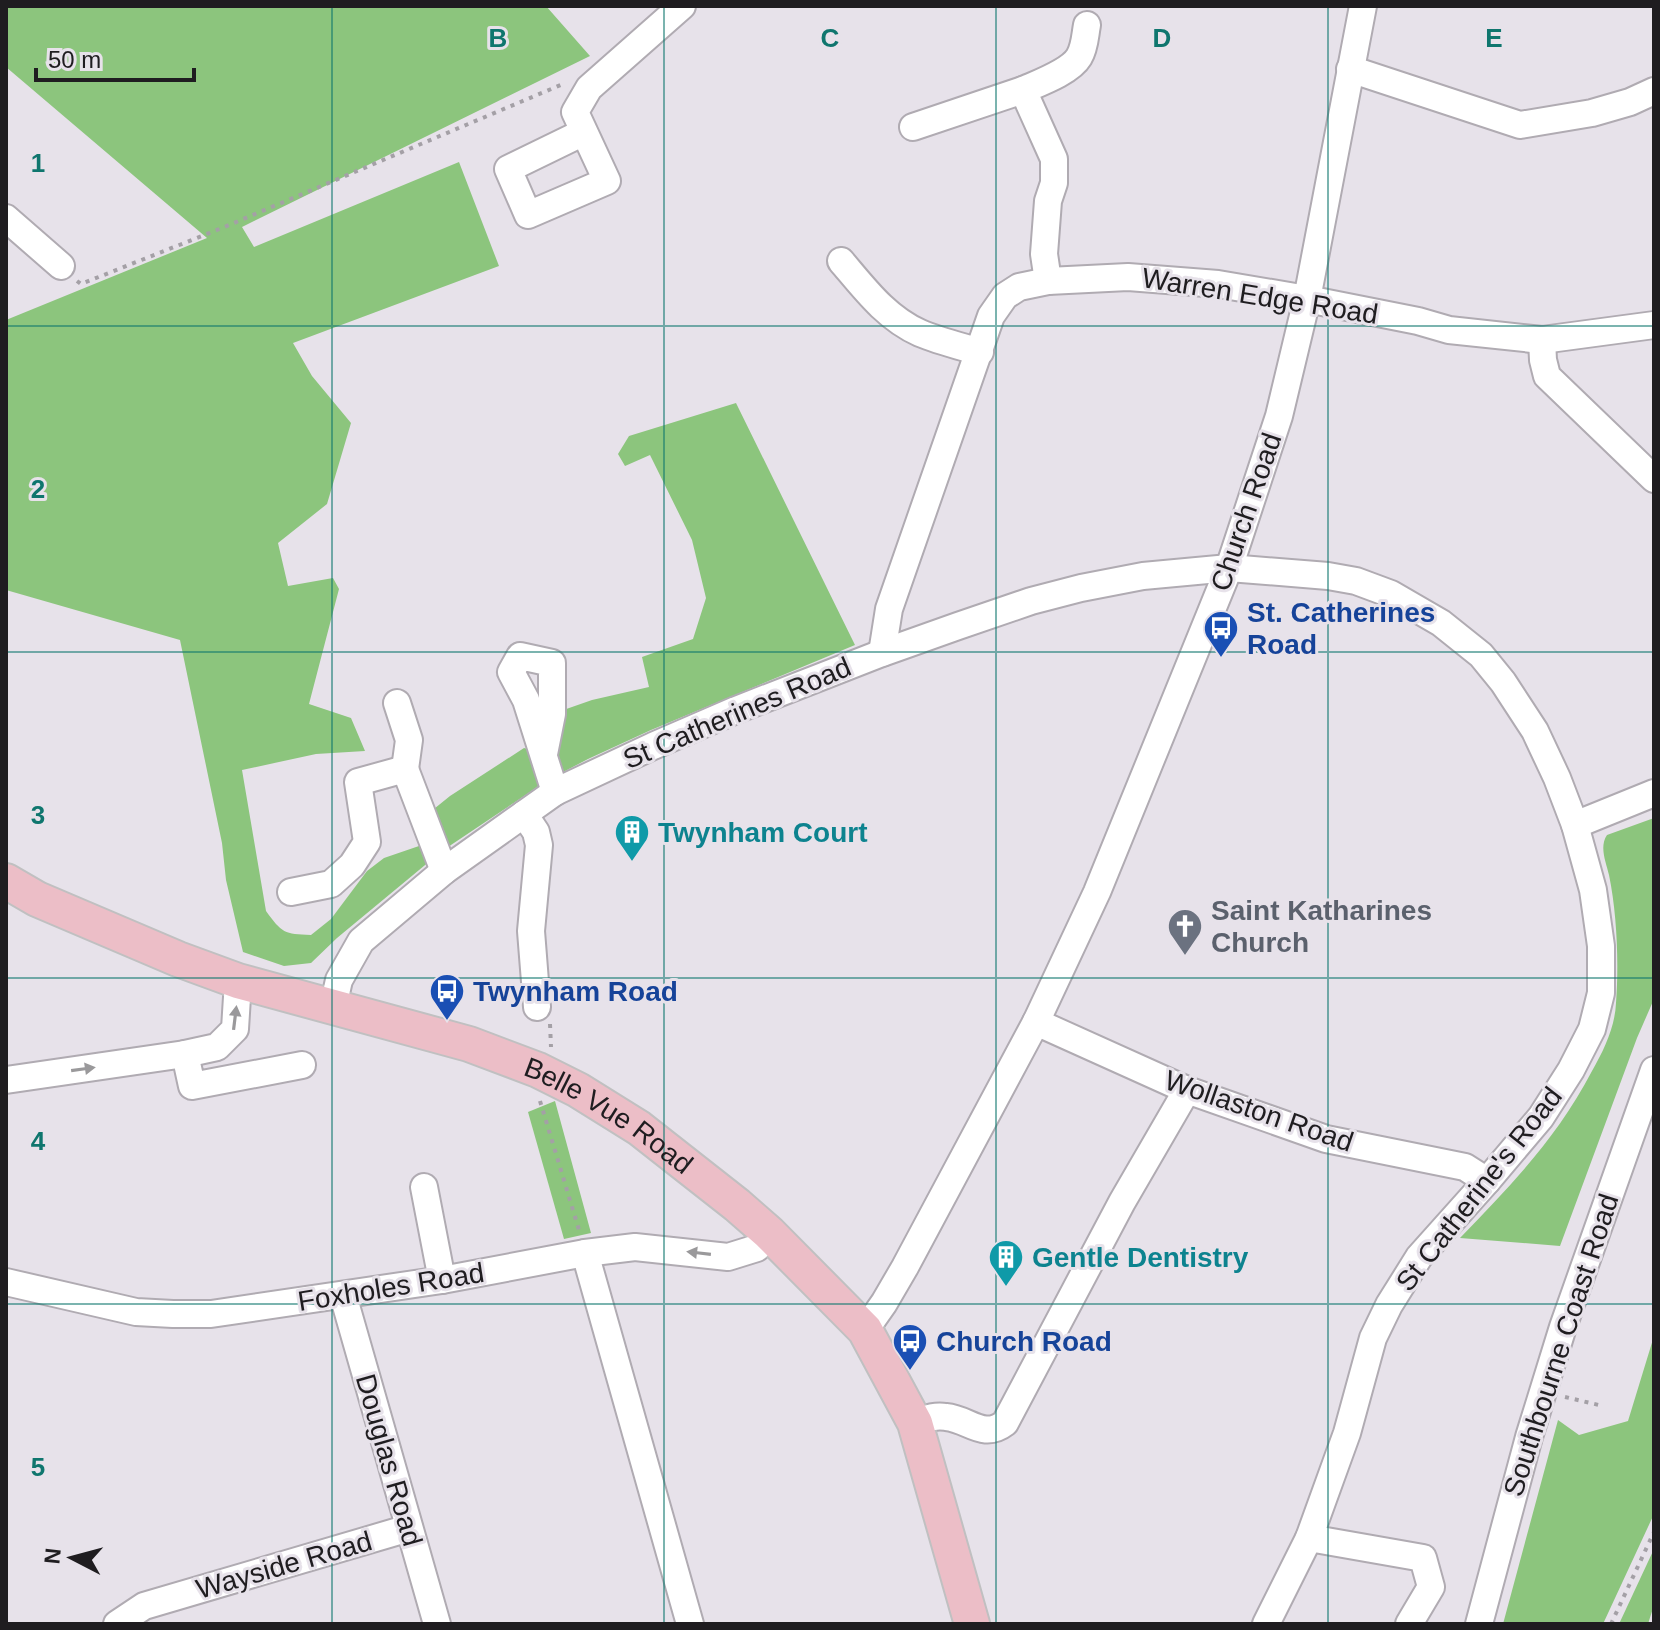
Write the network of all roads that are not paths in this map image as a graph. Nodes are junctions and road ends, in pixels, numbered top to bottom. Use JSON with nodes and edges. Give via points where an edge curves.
{"nodes":[{"id":1,"x":682,"y":6,"type":"edge"},
{"id":2,"x":1363,"y":6,"type":"edge"},
{"id":3,"x":1087,"y":25,"type":"dead end"},
{"id":4,"x":1350,"y":69,"type":"junction"},
{"id":5,"x":1023,"y":90,"type":"junction"},
{"id":6,"x":1654,"y":91,"type":"edge"},
{"id":7,"x":913,"y":127,"type":"dead end"},
{"id":8,"x":584,"y":132,"type":"dead end"},
{"id":9,"x":6,"y":218,"type":"edge"},
{"id":10,"x":841,"y":261,"type":"dead end"},
{"id":11,"x":61,"y":266,"type":"road end"},
{"id":12,"x":1048,"y":281,"type":"junction"},
{"id":13,"x":1307,"y":299,"type":"junction"},
{"id":14,"x":1654,"y":325,"type":"edge"},
{"id":15,"x":1542,"y":340,"type":"junction"},
{"id":16,"x":980,"y":352,"type":"junction"},
{"id":17,"x":1654,"y":479,"type":"edge"},
{"id":18,"x":1229,"y":568,"type":"junction"},
{"id":19,"x":882,"y":653,"type":"junction"},
{"id":20,"x":397,"y":703,"type":"dead end"},
{"id":21,"x":544,"y":754,"type":"dead end"},
{"id":22,"x":405,"y":769,"type":"junction"},
{"id":23,"x":555,"y":792,"type":"junction"},
{"id":24,"x":1654,"y":793,"type":"edge"},
{"id":25,"x":524,"y":814,"type":"junction"},
{"id":26,"x":1575,"y":825,"type":"junction"},
{"id":27,"x":444,"y":871,"type":"junction"},
{"id":28,"x":6,"y":881,"type":"edge"},
{"id":29,"x":291,"y":892,"type":"dead end"},
{"id":30,"x":238,"y":981,"type":"junction"},
{"id":31,"x":333,"y":1007,"type":"junction"},
{"id":32,"x":537,"y":1007,"type":"road end"},
{"id":33,"x":1036,"y":1022,"type":"junction"},
{"id":34,"x":185,"y":1054,"type":"junction"},
{"id":35,"x":302,"y":1065,"type":"dead end"},
{"id":36,"x":1654,"y":1070,"type":"edge"},
{"id":37,"x":6,"y":1080,"type":"edge"},
{"id":38,"x":1187,"y":1090,"type":"junction"},
{"id":39,"x":1487,"y":1181,"type":"junction"},
{"id":40,"x":424,"y":1187,"type":"dead end"},
{"id":41,"x":769,"y":1233,"type":"junction"},
{"id":42,"x":585,"y":1253,"type":"junction"},
{"id":43,"x":442,"y":1280,"type":"junction"},
{"id":44,"x":6,"y":1282,"type":"edge"},
{"id":45,"x":343,"y":1295,"type":"junction"},
{"id":46,"x":865,"y":1330,"type":"junction"},
{"id":47,"x":915,"y":1423,"type":"junction"},
{"id":48,"x":409,"y":1528,"type":"junction"},
{"id":49,"x":1309,"y":1538,"type":"junction"},
{"id":50,"x":117,"y":1624,"type":"edge"},
{"id":51,"x":437,"y":1624,"type":"edge"},
{"id":52,"x":690,"y":1624,"type":"edge"},
{"id":53,"x":972,"y":1624,"type":"edge"},
{"id":54,"x":1266,"y":1624,"type":"edge"},
{"id":55,"x":1409,"y":1624,"type":"edge"},
{"id":56,"x":1479,"y":1624,"type":"edge"}],
"edges":[{"from":1,"to":8,"type":"street","via":[[589,88],[575,112]]},
{"from":2,"to":4,"type":"street","name":"Church Road"},
{"from":3,"to":5,"type":"street","via":[[1078,60]]},
{"from":4,"to":6,"type":"street","via":[[1520,125],[1592,113]]},
{"from":4,"to":13,"type":"street","name":"Church Road"},
{"from":5,"to":7,"type":"street"},
{"from":5,"to":12,"type":"street","via":[[1056,172],[1044,254]]},
{"from":9,"to":11,"type":"street"},
{"from":10,"to":16,"type":"street","via":[[905,325]]},
{"from":12,"to":13,"type":"street","name":"Warren Edge Road","via":[[1128,277],[1218,284]]},
{"from":12,"to":16,"type":"street","name":"Warren Edge Road","via":[[1005,296],[991,316]]},
{"from":13,"to":15,"type":"street","name":"Warren Edge Road","via":[[1449,330]]},
{"from":13,"to":18,"type":"street","name":"Church Road","via":[[1279,416]]},
{"from":14,"to":15,"type":"street","name":"Warren Edge Road"},
{"from":15,"to":17,"type":"street","via":[[1547,376]]},
{"from":16,"to":19,"type":"street","name":"Warren Edge Road","via":[[889,609]]},
{"from":18,"to":19,"type":"street","name":"St Catherines Road","via":[[1081,588]]},
{"from":18,"to":26,"type":"street","name":"St Catherine's Road","via":[[1356,581],[1441,623],[1481,655],[1503,682],[1535,731]]},
{"from":18,"to":33,"type":"street","name":"Church Road","via":[[1097,892]]},
{"from":19,"to":23,"type":"street","name":"St Catherines Road","via":[[736,710]]},
{"from":20,"to":22,"type":"street","via":[[409,740]]},
{"from":21,"to":23,"type":"street"},
{"from":22,"to":27,"type":"street"},
{"from":22,"to":29,"type":"street","via":[[358,782],[367,842],[352,865],[331,884]]},
{"from":23,"to":25,"type":"street","name":"St Catherines Road"},
{"from":24,"to":26,"type":"street"},
{"from":25,"to":27,"type":"street","name":"St Catherines Road"},
{"from":25,"to":32,"type":"street","via":[[539,845],[531,931]]},
{"from":26,"to":39,"type":"street","name":"St Catherine's Road","via":[[1593,890],[1601,993],[1592,1029],[1571,1070],[1541,1117]]},
{"from":27,"to":31,"type":"street","name":"St Catherines Road","via":[[361,941],[339,980]]},
{"from":28,"to":30,"type":"main road","name":"Belle Vue Road","via":[[37,899]]},
{"from":30,"to":31,"type":"main road","name":"Belle Vue Road"},
{"from":34,"to":30,"type":"street","one_way":true,"via":[[217,1047],[235,1029]]},
{"from":31,"to":41,"type":"main road","name":"Belle Vue Road","via":[[469,1044],[578,1090],[639,1128]]},
{"from":33,"to":38,"type":"street","name":"Wollaston Road"},
{"from":33,"to":46,"type":"street","name":"Church Road","via":[[905,1267]]},
{"from":34,"to":35,"type":"street","via":[[192,1086]]},
{"from":37,"to":34,"type":"street","one_way":true},
{"from":36,"to":56,"type":"street","name":"Southbourne Coast Road","via":[[1563,1327]]},
{"from":38,"to":39,"type":"street","name":"Wollaston Road","via":[[1326,1139],[1465,1167]]},
{"from":38,"to":47,"type":"street","via":[[1005,1423],[985,1431],[946,1417]]},
{"from":39,"to":49,"type":"street","name":"St Catherine's Road","via":[[1419,1257],[1389,1305],[1373,1338],[1347,1433]]},
{"from":40,"to":43,"type":"street"},
{"from":41,"to":42,"type":"street","name":"Foxholes Road","one_way":true,"via":[[757,1248],[728,1257],[635,1247]]},
{"from":41,"to":46,"type":"main road","name":"Belle Vue Road"},
{"from":42,"to":43,"type":"street","name":"Foxholes Road"},
{"from":42,"to":52,"type":"street"},
{"from":43,"to":45,"type":"street","name":"Foxholes Road"},
{"from":44,"to":45,"type":"street","name":"Foxholes Road","via":[[136,1312],[173,1314],[211,1314]]},
{"from":45,"to":48,"type":"street","name":"Douglas Road"},
{"from":46,"to":47,"type":"main road","name":"Belle Vue Road"},
{"from":47,"to":53,"type":"main road","name":"Belle Vue Road"},
{"from":48,"to":50,"type":"street","name":"Wayside Road","via":[[144,1606]]},
{"from":48,"to":51,"type":"street","name":"Douglas Road"},
{"from":49,"to":54,"type":"street","name":"St Catherine's Road"},
{"from":49,"to":55,"type":"street","via":[[1423,1558],[1431,1587]]}]}
